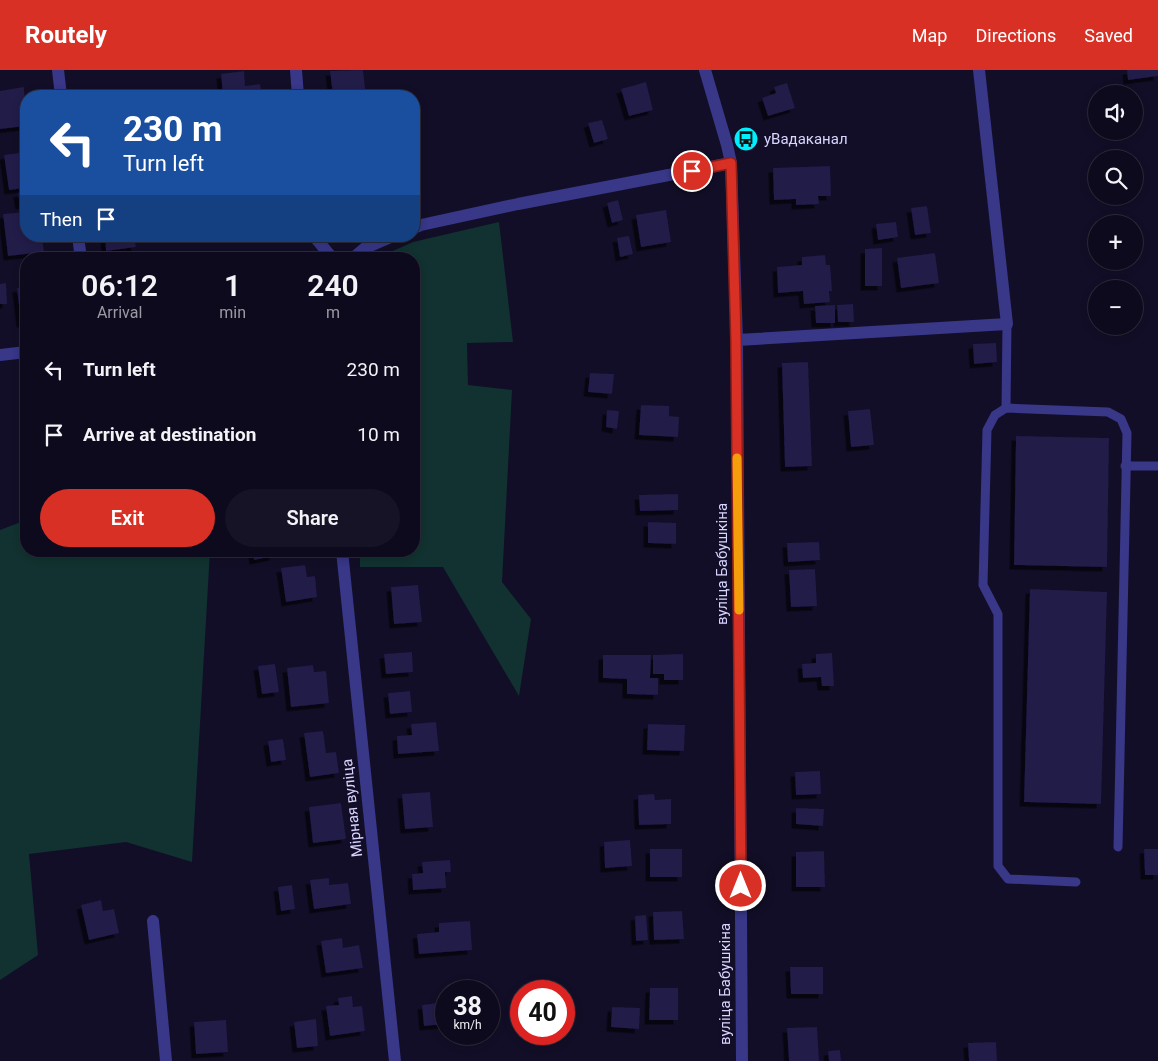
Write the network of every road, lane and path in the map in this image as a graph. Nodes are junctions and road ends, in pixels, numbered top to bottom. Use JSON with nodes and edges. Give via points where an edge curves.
{"nodes":[{"id":1,"x":58,"y":70,"type":"edge"},
{"id":2,"x":296,"y":70,"type":"edge"},
{"id":3,"x":705,"y":70,"type":"edge"},
{"id":4,"x":979,"y":70,"type":"edge"},
{"id":5,"x":60,"y":90,"type":"edge"},
{"id":6,"x":298,"y":90,"type":"edge"},
{"id":7,"x":731,"y":163,"type":"junction"},
{"id":8,"x":420,"y":225,"type":"edge"},
{"id":9,"x":319,"y":242,"type":"edge"},
{"id":10,"x":379,"y":242,"type":"edge"},
{"id":11,"x":327,"y":252,"type":"edge"},
{"id":12,"x":360,"y":252,"type":"edge"},
{"id":13,"x":1006,"y":324,"type":"junction"},
{"id":14,"x":736,"y":340,"type":"junction"},
{"id":15,"x":20,"y":353,"type":"edge"},
{"id":16,"x":0,"y":355,"type":"edge"},
{"id":17,"x":1006,"y":408,"type":"junction"},
{"id":18,"x":1125,"y":466,"type":"junction"},
{"id":19,"x":1158,"y":466,"type":"edge"},
{"id":20,"x":343,"y":557,"type":"edge"},
{"id":21,"x":1118,"y":847,"type":"dead end"},
{"id":22,"x":1076,"y":882,"type":"dead end"},
{"id":23,"x":153,"y":921,"type":"dead end"},
{"id":24,"x":166,"y":1061,"type":"edge"},
{"id":25,"x":395,"y":1061,"type":"edge"},
{"id":26,"x":742,"y":1061,"type":"edge"}],
"edges":[{"from":1,"to":5,"type":"street"},
{"from":2,"to":6,"type":"street"},
{"from":3,"to":7,"type":"street","name":"вуліца Бабушкіна"},
{"from":4,"to":13,"type":"street"},
{"from":7,"to":8,"type":"street"},
{"from":7,"to":14,"type":"street","name":"вуліца Бабушкіна"},
{"from":9,"to":11,"type":"street"},
{"from":10,"to":12,"type":"street"},
{"from":13,"to":14,"type":"street"},
{"from":13,"to":17,"type":"lane"},
{"from":14,"to":26,"type":"street","name":"вуліца Бабушкіна"},
{"from":15,"to":16,"type":"street"},
{"from":17,"to":18,"type":"lane","via":[[1108,412],[1121,419],[1127,433]]},
{"from":17,"to":22,"type":"lane","via":[[995,415],[987,430],[983,585],[998,614],[998,866],[1008,879]]},
{"from":18,"to":19,"type":"lane"},
{"from":18,"to":21,"type":"lane"},
{"from":20,"to":25,"type":"street","name":"Мірная вуліца"},
{"from":23,"to":24,"type":"street"}]}
